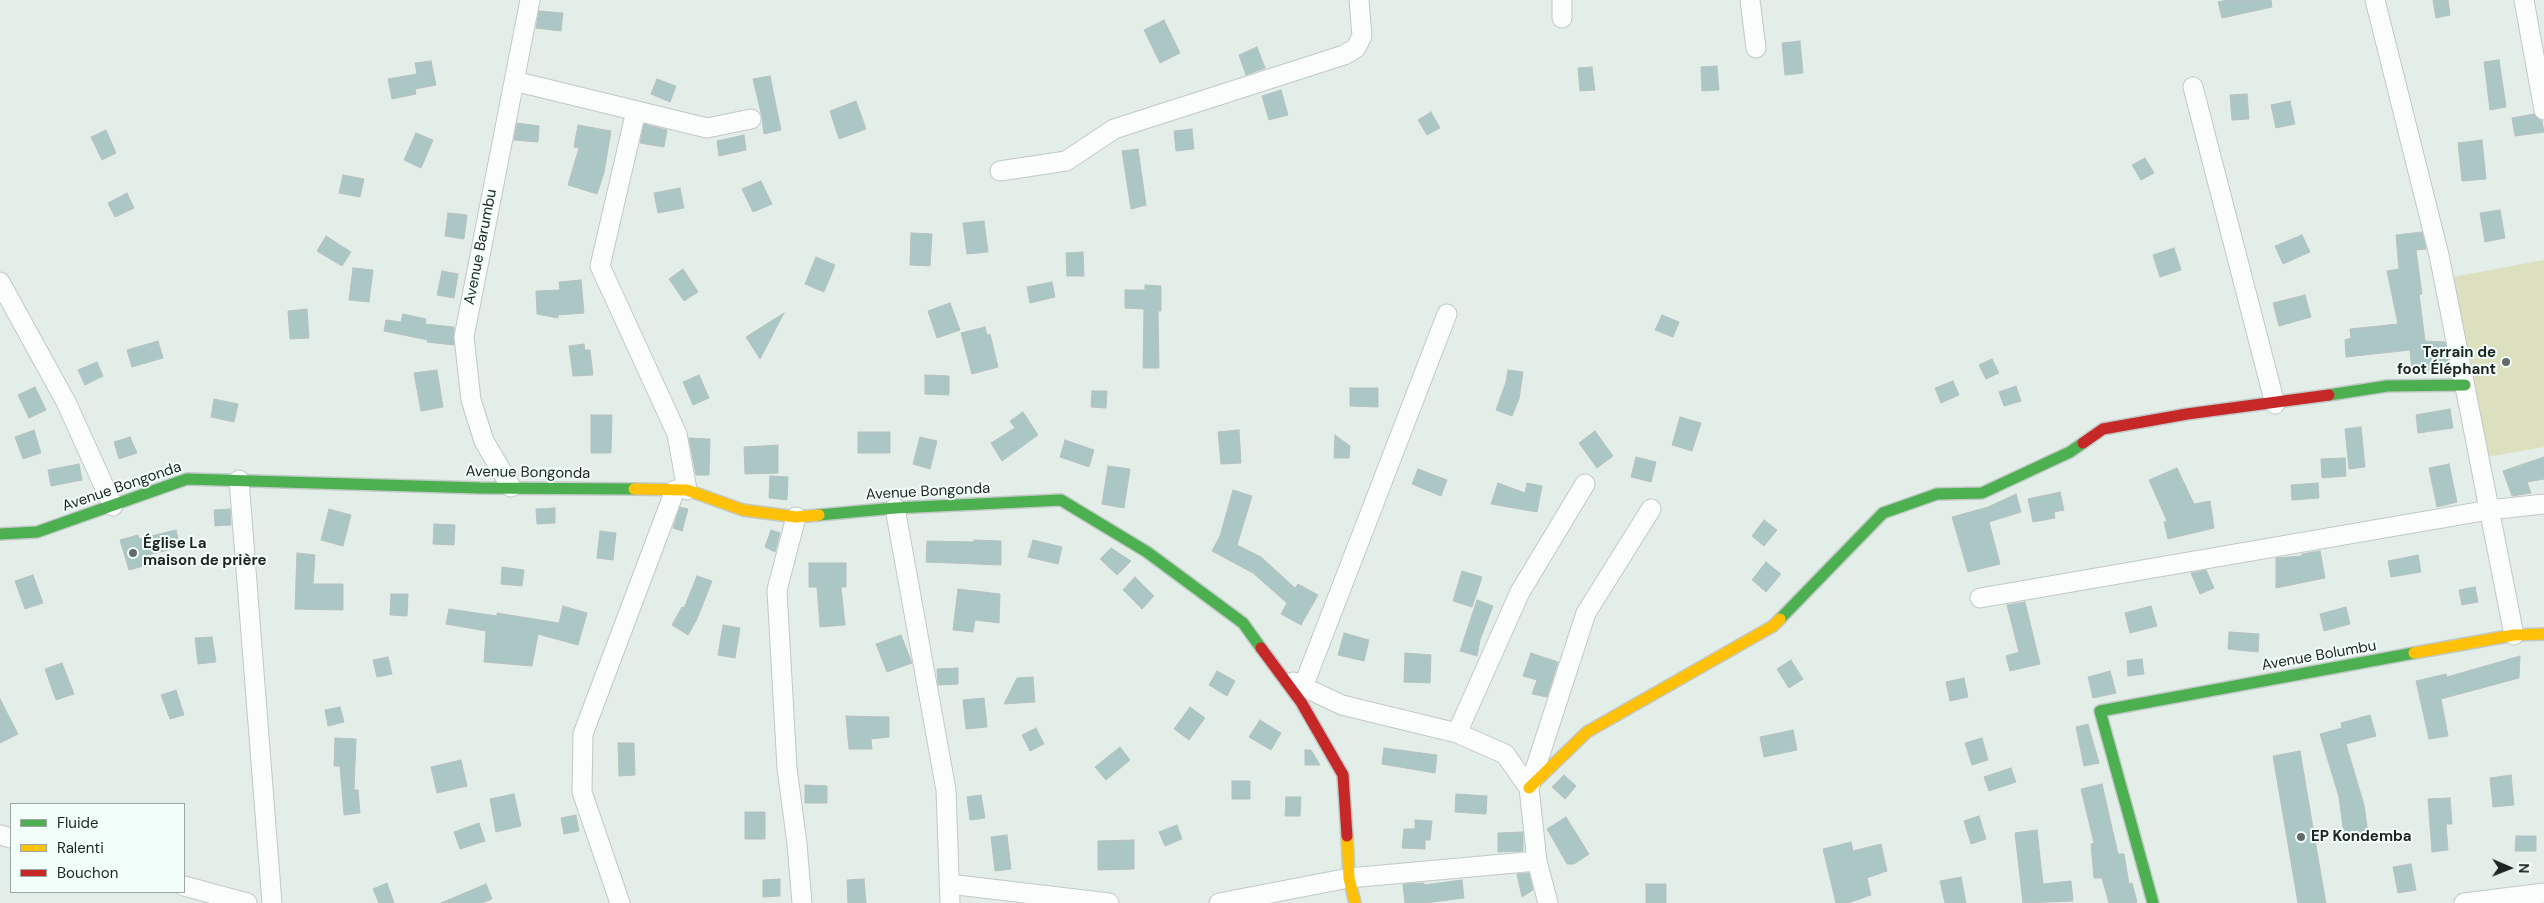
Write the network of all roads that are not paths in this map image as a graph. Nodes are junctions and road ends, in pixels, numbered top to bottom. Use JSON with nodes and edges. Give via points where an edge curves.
{"nodes":[{"id":1,"x":530,"y":0,"type":"edge"},
{"id":2,"x":1358,"y":0,"type":"edge"},
{"id":3,"x":1750,"y":0,"type":"edge"},
{"id":4,"x":2375,"y":0,"type":"edge"},
{"id":5,"x":2524,"y":0,"type":"edge"},
{"id":6,"x":1756,"y":48,"type":"dead end"},
{"id":7,"x":514,"y":81,"type":"junction"},
{"id":8,"x":2194,"y":88,"type":"dead end"},
{"id":9,"x":2544,"y":110,"type":"edge"},
{"id":10,"x":636,"y":111,"type":"junction"},
{"id":11,"x":751,"y":119,"type":"dead end"},
{"id":12,"x":1000,"y":171,"type":"dead end"},
{"id":13,"x":0,"y":282,"type":"edge"},
{"id":14,"x":1447,"y":314,"type":"dead end"},
{"id":15,"x":2464,"y":385,"type":"junction"},
{"id":16,"x":2276,"y":404,"type":"junction"},
{"id":17,"x":239,"y":480,"type":"junction"},
{"id":18,"x":1585,"y":484,"type":"dead end"},
{"id":19,"x":512,"y":487,"type":"junction"},
{"id":20,"x":681,"y":490,"type":"junction"},
{"id":21,"x":2544,"y":504,"type":"edge"},
{"id":22,"x":114,"y":506,"type":"junction"},
{"id":23,"x":895,"y":508,"type":"junction"},
{"id":24,"x":1651,"y":509,"type":"dead end"},
{"id":25,"x":2489,"y":510,"type":"junction"},
{"id":26,"x":796,"y":517,"type":"junction"},
{"id":27,"x":0,"y":534,"type":"edge"},
{"id":28,"x":1980,"y":598,"type":"dead end"},
{"id":29,"x":2544,"y":634,"type":"edge"},
{"id":30,"x":2514,"y":635,"type":"junction"},
{"id":31,"x":1283,"y":677,"type":"junction"},
{"id":32,"x":1303,"y":686,"type":"junction"},
{"id":33,"x":1457,"y":733,"type":"junction"},
{"id":34,"x":1529,"y":788,"type":"junction"},
{"id":35,"x":1537,"y":861,"type":"junction"},
{"id":36,"x":1349,"y":878,"type":"junction"},
{"id":37,"x":949,"y":884,"type":"junction"},
{"id":38,"x":185,"y":886,"type":"edge"},
{"id":39,"x":2544,"y":892,"type":"edge"},
{"id":40,"x":247,"y":903,"type":"edge"},
{"id":41,"x":272,"y":903,"type":"edge"},
{"id":42,"x":620,"y":903,"type":"edge"},
{"id":43,"x":802,"y":903,"type":"edge"},
{"id":44,"x":950,"y":903,"type":"edge"},
{"id":45,"x":1109,"y":903,"type":"edge"},
{"id":46,"x":1219,"y":903,"type":"edge"},
{"id":47,"x":1355,"y":903,"type":"edge"},
{"id":48,"x":1548,"y":903,"type":"edge"},
{"id":49,"x":2153,"y":903,"type":"edge"},
{"id":50,"x":2464,"y":903,"type":"edge"}],
"edges":[{"from":1,"to":7,"type":"street","name":"Avenue Barumbu"},
{"from":2,"to":12,"type":"street","via":[[1362,36],[1356,48],[1344,55],[1114,129],[1066,161]]},
{"from":3,"to":6,"type":"street"},
{"from":4,"to":15,"type":"street","via":[[2439,255]]},
{"from":5,"to":9,"type":"street"},
{"from":7,"to":10,"type":"street"},
{"from":7,"to":19,"type":"street","name":"Avenue Barumbu","via":[[464,337],[471,400],[484,441]]},
{"from":8,"to":16,"type":"street"},
{"from":10,"to":11,"type":"street","via":[[707,128]]},
{"from":10,"to":20,"type":"street","via":[[600,266],[677,434]]},
{"from":13,"to":22,"type":"street","via":[[66,402]]},
{"from":14,"to":32,"type":"street"},
{"from":15,"to":16,"type":"street","via":[[2387,386]]},
{"from":15,"to":25,"type":"street"},
{"from":16,"to":34,"type":"street","via":[[2187,414],[2103,429],[2070,452],[1982,492],[1937,494],[1883,513],[1773,626],[1587,732]]},
{"from":17,"to":19,"type":"street","name":"Avenue Bongonda"},
{"from":17,"to":22,"type":"street","name":"Avenue Bongonda","via":[[187,479]]},
{"from":17,"to":41,"type":"street"},
{"from":18,"to":33,"type":"street","via":[[1520,592]]},
{"from":19,"to":20,"type":"street","name":"Avenue Bongonda"},
{"from":20,"to":26,"type":"street","name":"Avenue Bongonda","via":[[743,510]]},
{"from":20,"to":42,"type":"street","via":[[583,734],[582,792]]},
{"from":21,"to":25,"type":"street"},
{"from":22,"to":27,"type":"street","name":"Avenue Bongonda","via":[[37,532]]},
{"from":23,"to":26,"type":"street","name":"Avenue Bongonda"},
{"from":23,"to":31,"type":"street","name":"Avenue Bongonda","via":[[1061,500],[1147,552],[1243,623]]},
{"from":23,"to":37,"type":"street","via":[[946,790]]},
{"from":24,"to":34,"type":"street","via":[[1586,613]]},
{"from":25,"to":28,"type":"street"},
{"from":25,"to":30,"type":"street"},
{"from":26,"to":43,"type":"street","via":[[777,590],[787,768],[798,844]]},
{"from":29,"to":30,"type":"street","name":"Avenue Bolumbu"},
{"from":30,"to":49,"type":"street","name":"Avenue Bolumbu","via":[[2100,711]]},
{"from":31,"to":32,"type":"street"},
{"from":31,"to":36,"type":"street","via":[[1302,702],[1344,775]]},
{"from":32,"to":33,"type":"street","via":[[1342,705]]},
{"from":33,"to":34,"type":"street","via":[[1505,754]]},
{"from":34,"to":35,"type":"street"},
{"from":35,"to":36,"type":"street"},
{"from":35,"to":48,"type":"street"},
{"from":36,"to":46,"type":"street"},
{"from":36,"to":47,"type":"street"},
{"from":37,"to":44,"type":"street"},
{"from":37,"to":45,"type":"street"},
{"from":38,"to":40,"type":"street"},
{"from":39,"to":50,"type":"street"}]}
